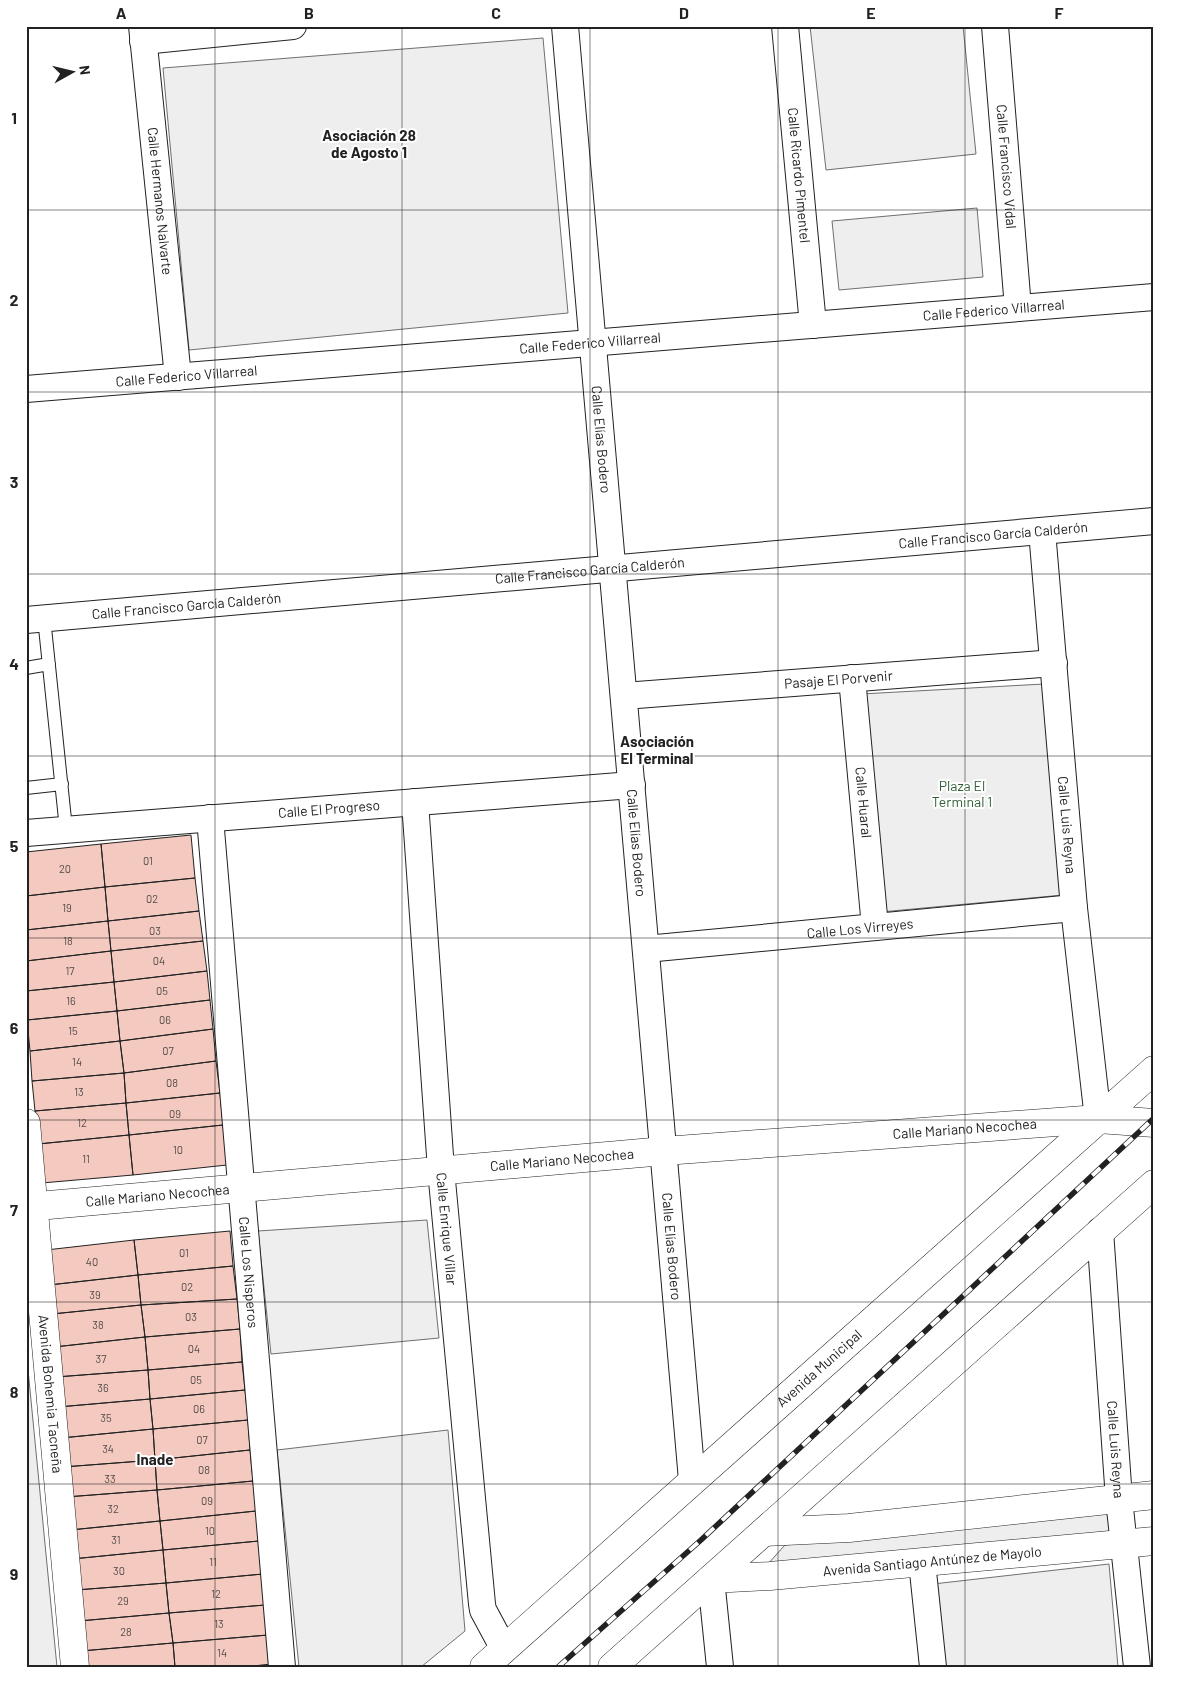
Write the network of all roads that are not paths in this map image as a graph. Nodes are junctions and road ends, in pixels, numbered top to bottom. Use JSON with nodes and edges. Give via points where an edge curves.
{"nodes":[{"id":1,"x":293,"y":26,"type":"edge"},
{"id":2,"x":565,"y":26,"type":"edge"},
{"id":3,"x":785,"y":26,"type":"edge"},
{"id":4,"x":996,"y":26,"type":"edge"},
{"id":5,"x":143,"y":34,"type":"edge"},
{"id":6,"x":1154,"y":297,"type":"edge"},
{"id":7,"x":1018,"y":308,"type":"junction"},
{"id":8,"x":813,"y":325,"type":"junction"},
{"id":9,"x":593,"y":343,"type":"junction"},
{"id":10,"x":178,"y":377,"type":"junction"},
{"id":11,"x":26,"y":390,"type":"edge"},
{"id":12,"x":1154,"y":521,"type":"edge"},
{"id":13,"x":1042,"y":530,"type":"junction"},
{"id":14,"x":613,"y":568,"type":"junction"},
{"id":15,"x":35,"y":619,"type":"edge"},
{"id":16,"x":1054,"y":663,"type":"junction"},
{"id":17,"x":49,"y":664,"type":"junction"},
{"id":18,"x":26,"y":668,"type":"edge"},
{"id":19,"x":852,"y":678,"type":"junction"},
{"id":20,"x":624,"y":696,"type":"junction"},
{"id":21,"x":62,"y":784,"type":"junction"},
{"id":22,"x":632,"y":785,"type":"junction"},
{"id":23,"x":26,"y":788,"type":"edge"},
{"id":24,"x":415,"y":802,"type":"junction"},
{"id":25,"x":210,"y":818,"type":"junction"},
{"id":26,"x":66,"y":830,"type":"junction"},
{"id":27,"x":26,"y":832,"type":"edge"},
{"id":28,"x":1074,"y":908,"type":"junction"},
{"id":29,"x":875,"y":927,"type":"junction"},
{"id":30,"x":646,"y":949,"type":"junction"},
{"id":31,"x":1154,"y":1070,"type":"edge"},
{"id":32,"x":1098,"y":1119,"type":"junction"},
{"id":33,"x":26,"y":1123,"type":"edge"},
{"id":34,"x":1154,"y":1123,"type":"edge"},
{"id":35,"x":664,"y":1151,"type":"junction"},
{"id":36,"x":442,"y":1170,"type":"junction"},
{"id":37,"x":1154,"y":1184,"type":"edge"},
{"id":38,"x":241,"y":1188,"type":"junction"},
{"id":39,"x":30,"y":1207,"type":"edge"},
{"id":40,"x":1100,"y":1231,"type":"junction"},
{"id":41,"x":692,"y":1480,"type":"junction"},
{"id":42,"x":1154,"y":1495,"type":"edge"},
{"id":43,"x":1119,"y":1499,"type":"junction"},
{"id":44,"x":764,"y":1532,"type":"junction"},
{"id":45,"x":1154,"y":1541,"type":"edge"},
{"id":46,"x":1124,"y":1544,"type":"junction"},
{"id":47,"x":922,"y":1562,"type":"junction"},
{"id":48,"x":711,"y":1579,"type":"junction"},
{"id":49,"x":504,"y":1648,"type":"junction"},
{"id":50,"x":75,"y":1667,"type":"edge"},
{"id":51,"x":282,"y":1667,"type":"edge"},
{"id":52,"x":484,"y":1667,"type":"edge"},
{"id":53,"x":612,"y":1667,"type":"edge"},
{"id":54,"x":720,"y":1667,"type":"edge"},
{"id":55,"x":933,"y":1667,"type":"edge"},
{"id":56,"x":1137,"y":1667,"type":"edge"}],
"edges":[{"from":1,"to":5,"type":"street"},
{"from":2,"to":9,"type":"street","name":"Calle Elías Bodero"},
{"from":3,"to":8,"type":"street","name":"Calle Ricardo Pimentel"},
{"from":4,"to":7,"type":"street","name":"Calle Francisco Vidal"},
{"from":5,"to":10,"type":"street","name":"Calle Hermanos Nalvarte"},
{"from":6,"to":7,"type":"street","name":"Calle Federico Villarreal"},
{"from":7,"to":8,"type":"street","name":"Calle Federico Villarreal"},
{"from":8,"to":9,"type":"street","name":"Calle Federico Villarreal"},
{"from":9,"to":10,"type":"street","name":"Calle Federico Villarreal"},
{"from":9,"to":14,"type":"street","name":"Calle Elías Bodero"},
{"from":10,"to":11,"type":"street","name":"Calle Federico Villarreal"},
{"from":12,"to":13,"type":"street","name":"Calle Francisco García Calderón"},
{"from":13,"to":14,"type":"street","name":"Calle Francisco García Calderón"},
{"from":13,"to":16,"type":"street","name":"Calle Luis Reyna"},
{"from":14,"to":15,"type":"street","name":"Calle Francisco García Calderón"},
{"from":14,"to":20,"type":"street","name":"Calle Elías Bodero"},
{"from":15,"to":17,"type":"lane"},
{"from":16,"to":19,"type":"street","name":"Pasaje El Porvenir"},
{"from":16,"to":28,"type":"street","name":"Calle Luis Reyna"},
{"from":17,"to":18,"type":"lane"},
{"from":17,"to":21,"type":"lane"},
{"from":19,"to":20,"type":"street","name":"Pasaje El Porvenir"},
{"from":19,"to":29,"type":"street","name":"Calle Huaral"},
{"from":20,"to":22,"type":"street","name":"Calle Elías Bodero"},
{"from":21,"to":23,"type":"lane"},
{"from":21,"to":26,"type":"lane"},
{"from":22,"to":24,"type":"street","name":"Calle El Progreso"},
{"from":22,"to":30,"type":"street","name":"Calle Elías Bodero"},
{"from":24,"to":25,"type":"street","name":"Calle El Progreso"},
{"from":24,"to":36,"type":"street","name":"Calle Enrique Villar"},
{"from":25,"to":26,"type":"street","name":"Calle El Progreso"},
{"from":25,"to":38,"type":"street","name":"Calle Los Nisperos"},
{"from":26,"to":27,"type":"street","name":"Calle El Progreso"},
{"from":28,"to":29,"type":"street","name":"Calle Los Virreyes"},
{"from":28,"to":32,"type":"street","name":"Calle Luis Reyna"},
{"from":29,"to":30,"type":"street","name":"Calle Los Virreyes"},
{"from":30,"to":35,"type":"street","name":"Calle Elías Bodero"},
{"from":31,"to":32,"type":"main road","name":"Avenida Municipal"},
{"from":32,"to":34,"type":"main road","name":"Calle Mariano Necochea"},
{"from":32,"to":35,"type":"main road","name":"Calle Mariano Necochea"},
{"from":32,"to":41,"type":"main road","name":"Avenida Municipal"},
{"from":33,"to":39,"type":"main road","name":"Avenida Bohemia Tacneña"},
{"from":35,"to":36,"type":"main road","name":"Calle Mariano Necochea"},
{"from":35,"to":41,"type":"street","name":"Calle Elías Bodero"},
{"from":36,"to":38,"type":"main road","name":"Calle Mariano Necochea"},
{"from":36,"to":49,"type":"street","name":"Calle Enrique Villar","via":[[482,1604]]},
{"from":37,"to":40,"type":"main road"},
{"from":38,"to":39,"type":"main road","name":"Calle Mariano Necochea"},
{"from":38,"to":51,"type":"street","name":"Calle Los Nisperos"},
{"from":39,"to":50,"type":"main road","name":"Avenida Bohemia Tacneña"},
{"from":40,"to":43,"type":"street","name":"Calle Luis Reyna"},
{"from":40,"to":44,"type":"main road"},
{"from":41,"to":49,"type":"main road","name":"Avenida Municipal"},
{"from":42,"to":43,"type":"main road"},
{"from":43,"to":44,"type":"main road","via":[[849,1528]]},
{"from":43,"to":46,"type":"street","name":"Calle Luis Reyna"},
{"from":44,"to":48,"type":"main road"},
{"from":45,"to":46,"type":"main road","name":"Avenida Santiago Antúnez de Mayolo"},
{"from":46,"to":47,"type":"main road","name":"Avenida Santiago Antúnez de Mayolo"},
{"from":46,"to":56,"type":"street","name":"Calle Luis Reyna"},
{"from":47,"to":48,"type":"main road","name":"Avenida Santiago Antúnez de Mayolo"},
{"from":47,"to":55,"type":"street"},
{"from":48,"to":53,"type":"main road"},
{"from":48,"to":54,"type":"street"},
{"from":49,"to":52,"type":"main road","name":"Avenida Municipal"}]}
